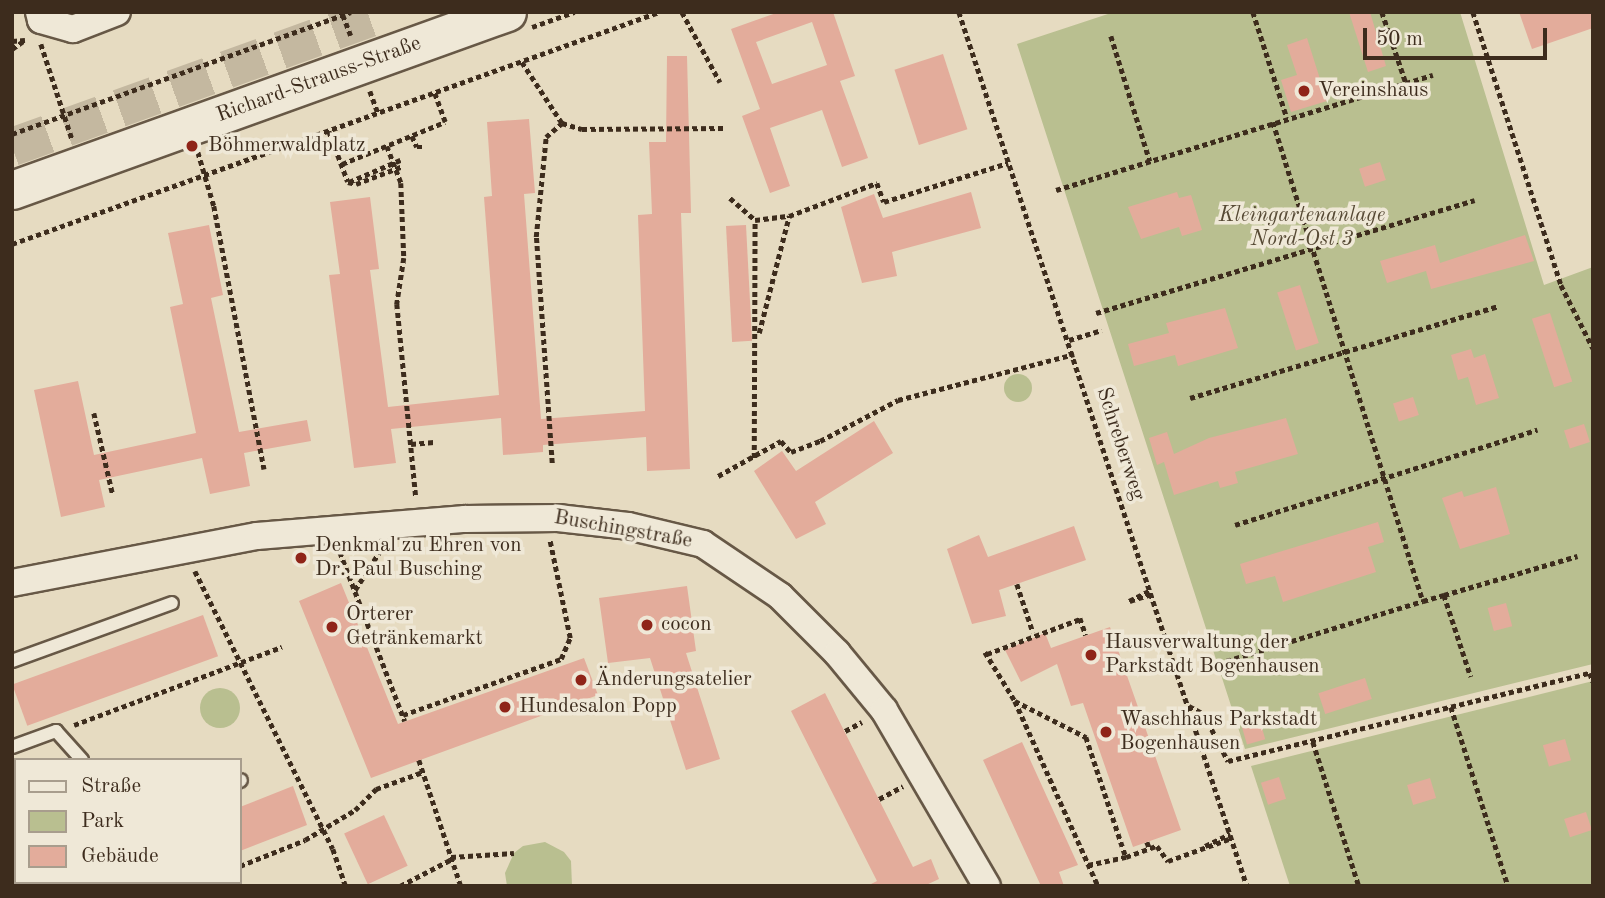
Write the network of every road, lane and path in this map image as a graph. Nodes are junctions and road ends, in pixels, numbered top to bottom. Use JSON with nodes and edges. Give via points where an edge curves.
{"nodes":[{"id":1,"x":39,"y":12,"type":"edge"},
{"id":2,"x":117,"y":12,"type":"edge"},
{"id":3,"x":351,"y":12,"type":"edge"},
{"id":4,"x":507,"y":12,"type":"edge"},
{"id":5,"x":659,"y":12,"type":"edge"},
{"id":6,"x":682,"y":12,"type":"edge"},
{"id":7,"x":959,"y":12,"type":"edge"},
{"id":8,"x":1253,"y":12,"type":"edge"},
{"id":9,"x":1382,"y":12,"type":"edge"},
{"id":10,"x":1473,"y":12,"type":"edge"},
{"id":11,"x":343,"y":14,"type":"edge"},
{"id":12,"x":1111,"y":36,"type":"dead end"},
{"id":13,"x":25,"y":40,"type":"junction"},
{"id":14,"x":12,"y":41,"type":"edge"},
{"id":15,"x":352,"y":41,"type":"dead end"},
{"id":16,"x":12,"y":49,"type":"edge"},
{"id":17,"x":522,"y":62,"type":"junction"},
{"id":18,"x":1433,"y":75,"type":"dead end"},
{"id":19,"x":720,"y":82,"type":"dead end"},
{"id":20,"x":1406,"y":83,"type":"junction"},
{"id":21,"x":369,"y":88,"type":"dead end"},
{"id":22,"x":434,"y":92,"type":"junction"},
{"id":23,"x":64,"y":113,"type":"junction"},
{"id":24,"x":378,"y":113,"type":"junction"},
{"id":25,"x":1287,"y":118,"type":"junction"},
{"id":26,"x":1273,"y":122,"type":"junction"},
{"id":27,"x":562,"y":123,"type":"junction"},
{"id":28,"x":724,"y":128,"type":"dead end"},
{"id":29,"x":329,"y":131,"type":"junction"},
{"id":30,"x":12,"y":134,"type":"edge"},
{"id":31,"x":412,"y":136,"type":"junction"},
{"id":32,"x":74,"y":145,"type":"dead end"},
{"id":33,"x":387,"y":146,"type":"junction"},
{"id":34,"x":424,"y":147,"type":"dead end"},
{"id":35,"x":198,"y":152,"type":"dead end"},
{"id":36,"x":400,"y":160,"type":"dead end"},
{"id":37,"x":1150,"y":161,"type":"junction"},
{"id":38,"x":1008,"y":163,"type":"junction"},
{"id":39,"x":342,"y":164,"type":"junction"},
{"id":40,"x":403,"y":166,"type":"dead end"},
{"id":41,"x":205,"y":175,"type":"junction"},
{"id":42,"x":348,"y":182,"type":"junction"},
{"id":43,"x":12,"y":190,"type":"edge"},
{"id":44,"x":1056,"y":190,"type":"dead end"},
{"id":45,"x":730,"y":198,"type":"dead end"},
{"id":46,"x":1475,"y":200,"type":"dead end"},
{"id":47,"x":789,"y":215,"type":"junction"},
{"id":48,"x":755,"y":220,"type":"junction"},
{"id":49,"x":12,"y":244,"type":"edge"},
{"id":50,"x":1309,"y":249,"type":"junction"},
{"id":51,"x":1499,"y":306,"type":"dead end"},
{"id":52,"x":1096,"y":313,"type":"dead end"},
{"id":53,"x":1101,"y":330,"type":"dead end"},
{"id":54,"x":757,"y":340,"type":"junction"},
{"id":55,"x":1069,"y":340,"type":"junction"},
{"id":56,"x":1593,"y":348,"type":"edge"},
{"id":57,"x":1342,"y":352,"type":"junction"},
{"id":58,"x":1074,"y":354,"type":"junction"},
{"id":59,"x":1190,"y":398,"type":"dead end"},
{"id":60,"x":94,"y":413,"type":"dead end"},
{"id":61,"x":1537,"y":430,"type":"dead end"},
{"id":62,"x":434,"y":442,"type":"dead end"},
{"id":63,"x":411,"y":443,"type":"junction"},
{"id":64,"x":754,"y":458,"type":"junction"},
{"id":65,"x":552,"y":463,"type":"dead end"},
{"id":66,"x":264,"y":469,"type":"dead end"},
{"id":67,"x":718,"y":476,"type":"dead end"},
{"id":68,"x":1382,"y":478,"type":"junction"},
{"id":69,"x":113,"y":495,"type":"dead end"},
{"id":70,"x":545,"y":517,"type":"junction"},
{"id":71,"x":408,"y":523,"type":"junction"},
{"id":72,"x":1235,"y":525,"type":"dead end"},
{"id":73,"x":331,"y":527,"type":"junction"},
{"id":74,"x":183,"y":548,"type":"junction"},
{"id":75,"x":1577,"y":556,"type":"dead end"},
{"id":76,"x":12,"y":583,"type":"edge"},
{"id":77,"x":1017,"y":584,"type":"dead end"},
{"id":78,"x":355,"y":590,"type":"junction"},
{"id":79,"x":1444,"y":595,"type":"junction"},
{"id":80,"x":1423,"y":601,"type":"junction"},
{"id":81,"x":172,"y":603,"type":"dead end"},
{"id":82,"x":1033,"y":632,"type":"dead end"},
{"id":83,"x":1086,"y":635,"type":"dead end"},
{"id":84,"x":282,"y":647,"type":"dead end"},
{"id":85,"x":12,"y":661,"type":"edge"},
{"id":86,"x":242,"y":664,"type":"junction"},
{"id":87,"x":1210,"y":666,"type":"dead end"},
{"id":88,"x":1591,"y":672,"type":"edge"},
{"id":89,"x":1471,"y":677,"type":"dead end"},
{"id":90,"x":1593,"y":682,"type":"edge"},
{"id":91,"x":1015,"y":701,"type":"junction"},
{"id":92,"x":1188,"y":705,"type":"junction"},
{"id":93,"x":1451,"y":707,"type":"junction"},
{"id":94,"x":403,"y":715,"type":"junction"},
{"id":95,"x":405,"y":722,"type":"dead end"},
{"id":96,"x":57,"y":731,"type":"junction"},
{"id":97,"x":1094,"y":735,"type":"dead end"},
{"id":98,"x":1086,"y":737,"type":"junction"},
{"id":99,"x":1312,"y":742,"type":"junction"},
{"id":100,"x":12,"y":747,"type":"edge"},
{"id":101,"x":80,"y":758,"type":"edge"},
{"id":102,"x":419,"y":760,"type":"dead end"},
{"id":103,"x":423,"y":772,"type":"junction"},
{"id":104,"x":323,"y":827,"type":"junction"},
{"id":105,"x":1231,"y":836,"type":"junction"},
{"id":106,"x":1147,"y":842,"type":"dead end"},
{"id":107,"x":1150,"y":849,"type":"junction"},
{"id":108,"x":514,"y":853,"type":"dead end"},
{"id":109,"x":1126,"y":856,"type":"junction"},
{"id":110,"x":452,"y":858,"type":"junction"},
{"id":111,"x":242,"y":865,"type":"edge"},
{"id":112,"x":1088,"y":865,"type":"junction"},
{"id":113,"x":346,"y":886,"type":"edge"},
{"id":114,"x":400,"y":886,"type":"edge"},
{"id":115,"x":461,"y":886,"type":"edge"},
{"id":116,"x":987,"y":886,"type":"edge"},
{"id":117,"x":1098,"y":886,"type":"edge"},
{"id":118,"x":1247,"y":886,"type":"edge"},
{"id":119,"x":1359,"y":886,"type":"edge"},
{"id":120,"x":1508,"y":886,"type":"edge"}],
"edges":[{"from":1,"to":2,"type":"street","via":[[41,20],[73,29]]},
{"from":3,"to":11,"type":"path"},
{"from":4,"to":43,"type":"main road","name":"Richard-Strauss-Straße"},
{"from":5,"to":17,"type":"path"},
{"from":6,"to":19,"type":"path"},
{"from":7,"to":38,"type":"path","name":"Schreberweg"},
{"from":8,"to":25,"type":"path"},
{"from":9,"to":20,"type":"path"},
{"from":10,"to":56,"type":"path","via":[[1562,285]]},
{"from":11,"to":15,"type":"path"},
{"from":11,"to":23,"type":"path"},
{"from":12,"to":37,"type":"path"},
{"from":13,"to":14,"type":"path"},
{"from":13,"to":16,"type":"path"},
{"from":13,"to":23,"type":"path","via":[[38,35]]},
{"from":17,"to":22,"type":"path"},
{"from":17,"to":27,"type":"path"},
{"from":18,"to":20,"type":"path"},
{"from":20,"to":25,"type":"path"},
{"from":21,"to":24,"type":"path"},
{"from":22,"to":24,"type":"path"},
{"from":22,"to":31,"type":"path","via":[[445,122]]},
{"from":23,"to":30,"type":"path"},
{"from":23,"to":32,"type":"path"},
{"from":24,"to":29,"type":"path"},
{"from":25,"to":26,"type":"path"},
{"from":26,"to":37,"type":"path"},
{"from":26,"to":50,"type":"path"},
{"from":27,"to":28,"type":"path","via":[[582,129]]},
{"from":27,"to":65,"type":"path","via":[[546,137],[536,237]]},
{"from":29,"to":39,"type":"path"},
{"from":29,"to":41,"type":"path"},
{"from":31,"to":33,"type":"path"},
{"from":31,"to":34,"type":"path","via":[[417,147]]},
{"from":33,"to":39,"type":"path"},
{"from":33,"to":63,"type":"path","via":[[401,183],[404,258],[397,303]]},
{"from":35,"to":41,"type":"path"},
{"from":36,"to":42,"type":"path"},
{"from":37,"to":44,"type":"path"},
{"from":38,"to":47,"type":"path","via":[[884,202],[877,183]]},
{"from":38,"to":55,"type":"path","name":"Schreberweg"},
{"from":39,"to":42,"type":"path"},
{"from":40,"to":42,"type":"path","via":[[356,184]]},
{"from":41,"to":49,"type":"path"},
{"from":41,"to":66,"type":"path"},
{"from":45,"to":48,"type":"path"},
{"from":46,"to":50,"type":"path"},
{"from":47,"to":48,"type":"path"},
{"from":47,"to":54,"type":"path"},
{"from":48,"to":54,"type":"path"},
{"from":50,"to":52,"type":"path"},
{"from":50,"to":57,"type":"path"},
{"from":51,"to":57,"type":"path"},
{"from":53,"to":55,"type":"path"},
{"from":54,"to":64,"type":"path"},
{"from":55,"to":58,"type":"path","name":"Schreberweg"},
{"from":57,"to":59,"type":"path"},
{"from":57,"to":68,"type":"path"},
{"from":58,"to":64,"type":"path","via":[[898,400],[820,441],[791,452],[781,441]]},
{"from":58,"to":92,"type":"path","name":"Schreberweg"},
{"from":60,"to":69,"type":"path"},
{"from":61,"to":68,"type":"path"},
{"from":62,"to":63,"type":"path"},
{"from":63,"to":71,"type":"path"},
{"from":64,"to":67,"type":"path"},
{"from":68,"to":72,"type":"path"},
{"from":68,"to":80,"type":"path"},
{"from":70,"to":71,"type":"street","name":"Buschingstraße"},
{"from":70,"to":94,"type":"path","via":[[569,638],[561,659]]},
{"from":70,"to":116,"type":"street","name":"Buschingstraße","via":[[628,526],[703,544],[780,596],[837,653],[884,710]]},
{"from":71,"to":73,"type":"street","name":"Buschingstraße"},
{"from":71,"to":78,"type":"path"},
{"from":73,"to":74,"type":"street","name":"Buschingstraße"},
{"from":73,"to":78,"type":"path"},
{"from":74,"to":76,"type":"street","name":"Buschingstraße"},
{"from":74,"to":86,"type":"path"},
{"from":75,"to":79,"type":"path"},
{"from":77,"to":82,"type":"path"},
{"from":78,"to":94,"type":"path"},
{"from":79,"to":80,"type":"path"},
{"from":79,"to":89,"type":"path"},
{"from":80,"to":87,"type":"path"},
{"from":81,"to":85,"type":"lane"},
{"from":83,"to":91,"type":"path","via":[[1080,618],[986,653]]},
{"from":84,"to":86,"type":"path"},
{"from":86,"to":96,"type":"path"},
{"from":86,"to":104,"type":"path"},
{"from":88,"to":90,"type":"path"},
{"from":88,"to":93,"type":"path"},
{"from":91,"to":98,"type":"path"},
{"from":91,"to":112,"type":"path"},
{"from":92,"to":99,"type":"path","via":[[1204,715],[1228,761]]},
{"from":92,"to":105,"type":"path","name":"Schreberweg"},
{"from":93,"to":99,"type":"path"},
{"from":93,"to":120,"type":"path"},
{"from":94,"to":95,"type":"path"},
{"from":96,"to":100,"type":"lane"},
{"from":96,"to":101,"type":"lane"},
{"from":97,"to":98,"type":"path"},
{"from":98,"to":109,"type":"path"},
{"from":99,"to":119,"type":"path"},
{"from":102,"to":103,"type":"path"},
{"from":103,"to":104,"type":"path","via":[[376,789],[355,810]]},
{"from":103,"to":110,"type":"path"},
{"from":104,"to":111,"type":"path","via":[[305,840]]},
{"from":104,"to":113,"type":"path"},
{"from":105,"to":107,"type":"path","via":[[1168,861],[1157,846]]},
{"from":105,"to":118,"type":"path","name":"Schreberweg"},
{"from":106,"to":107,"type":"path"},
{"from":107,"to":109,"type":"path"},
{"from":108,"to":110,"type":"path"},
{"from":109,"to":112,"type":"path"},
{"from":110,"to":114,"type":"path"},
{"from":110,"to":115,"type":"path"},
{"from":112,"to":117,"type":"path"}]}
